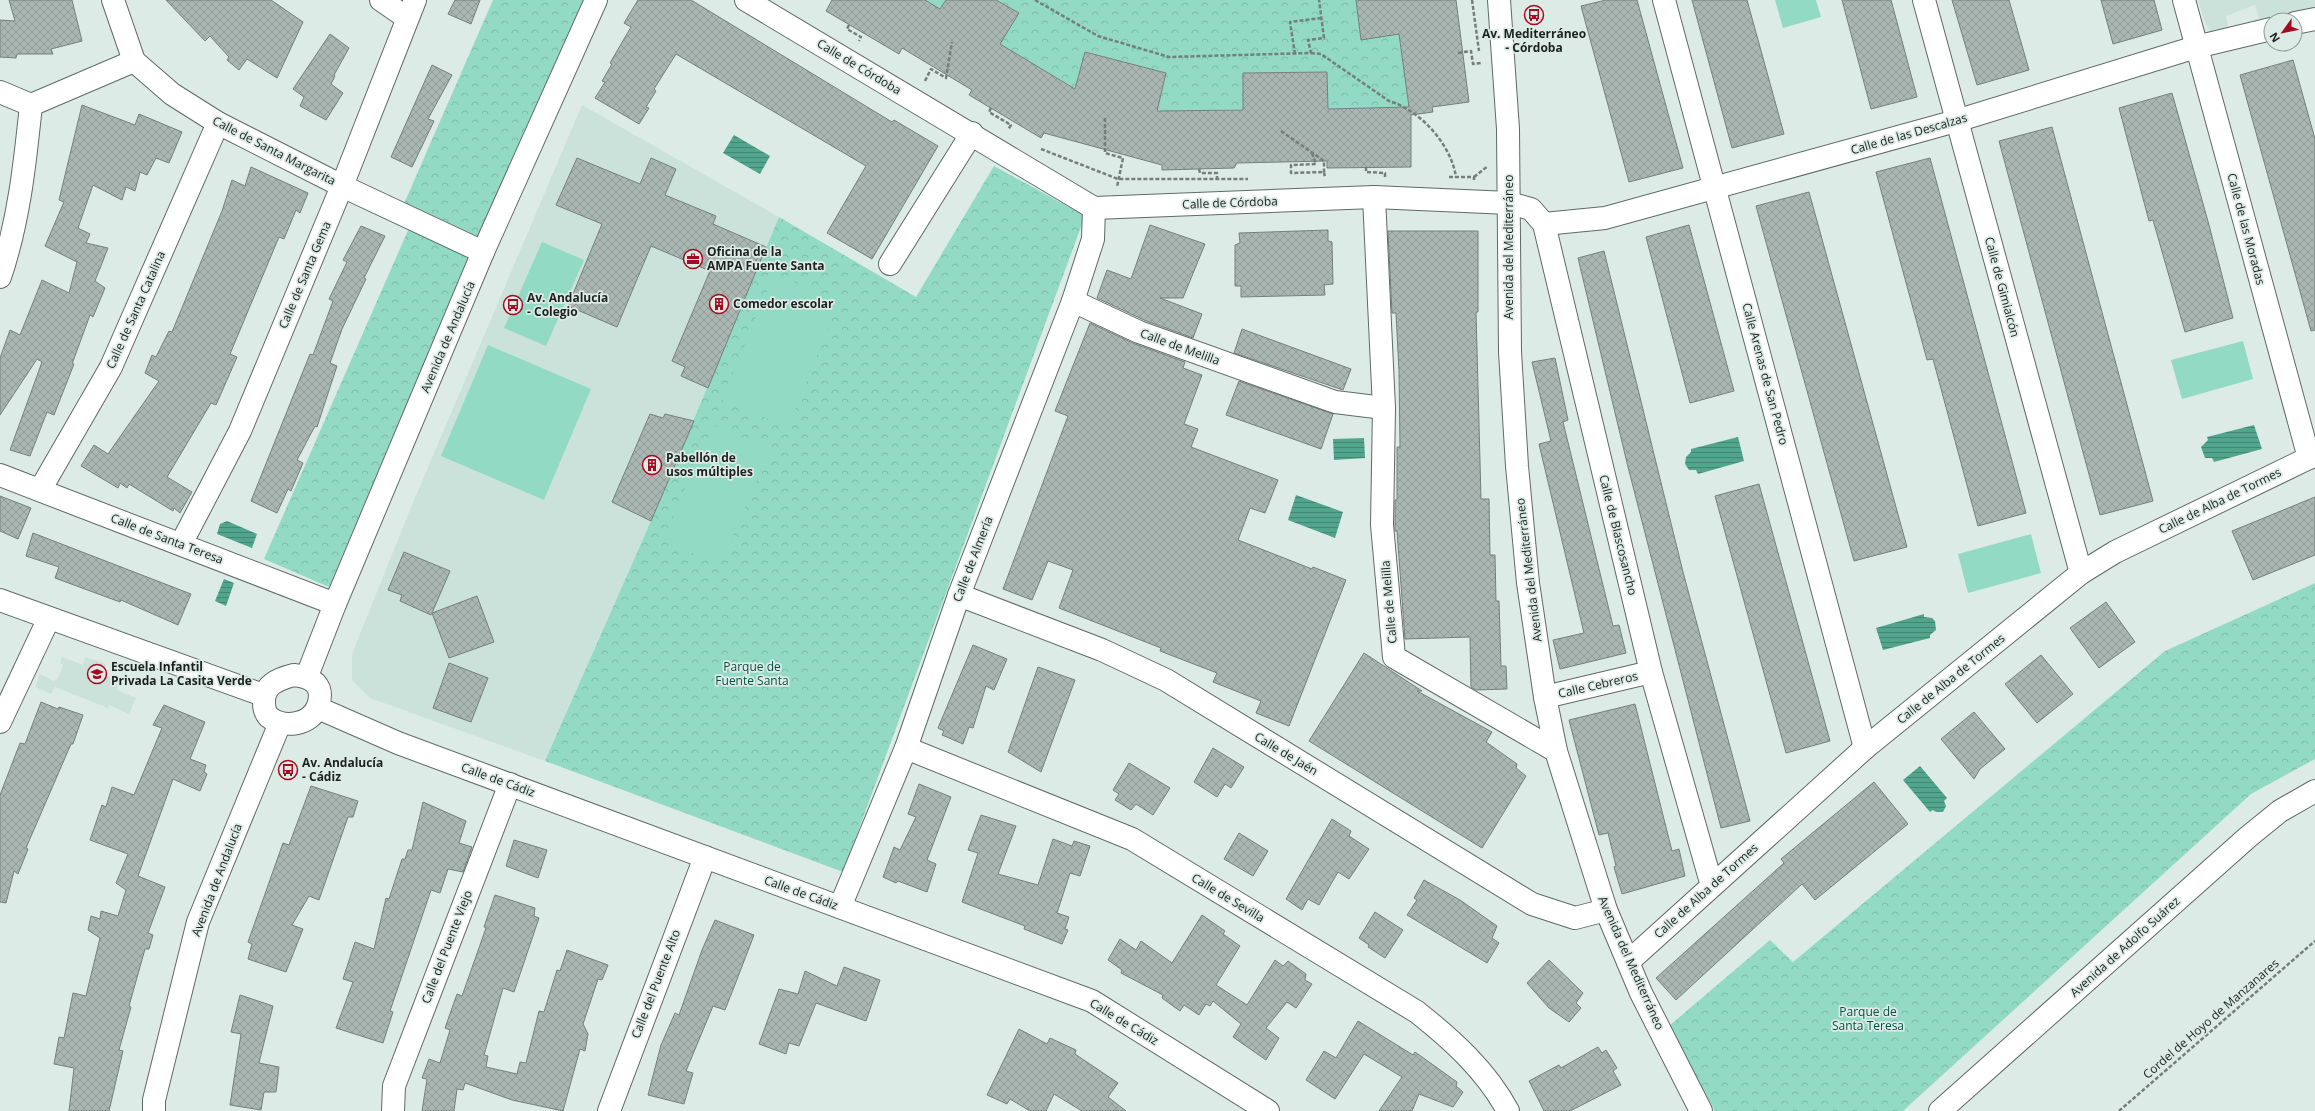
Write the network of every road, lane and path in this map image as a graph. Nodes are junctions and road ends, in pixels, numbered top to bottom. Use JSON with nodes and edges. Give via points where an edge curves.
{"nodes":[{"id":1,"x":113,"y":0,"type":"edge"},
{"id":2,"x":381,"y":0,"type":"edge"},
{"id":3,"x":596,"y":0,"type":"edge"},
{"id":4,"x":746,"y":0,"type":"edge"},
{"id":5,"x":1035,"y":0,"type":"edge"},
{"id":6,"x":1319,"y":0,"type":"edge"},
{"id":7,"x":1499,"y":0,"type":"edge"},
{"id":8,"x":1664,"y":0,"type":"edge"},
{"id":9,"x":1924,"y":0,"type":"edge"},
{"id":10,"x":2184,"y":0,"type":"edge"},
{"id":11,"x":411,"y":9,"type":"edge"},
{"id":12,"x":1321,"y":18,"type":"junction"},
{"id":13,"x":2315,"y":19,"type":"edge"},
{"id":14,"x":2303,"y":22,"type":"edge"},
{"id":15,"x":849,"y":25,"type":"dead end"},
{"id":16,"x":2263,"y":31,"type":"edge"},
{"id":17,"x":846,"y":34,"type":"dead end"},
{"id":18,"x":859,"y":41,"type":"junction"},
{"id":19,"x":952,"y":42,"type":"dead end"},
{"id":20,"x":865,"y":45,"type":"dead end"},
{"id":21,"x":2196,"y":47,"type":"junction"},
{"id":22,"x":1311,"y":53,"type":"junction"},
{"id":23,"x":1458,"y":53,"type":"dead end"},
{"id":24,"x":1295,"y":54,"type":"junction"},
{"id":25,"x":134,"y":61,"type":"junction"},
{"id":26,"x":1481,"y":63,"type":"dead end"},
{"id":27,"x":918,"y":77,"type":"dead end"},
{"id":28,"x":925,"y":81,"type":"junction"},
{"id":29,"x":931,"y":84,"type":"dead end"},
{"id":30,"x":0,"y":92,"type":"edge"},
{"id":31,"x":30,"y":105,"type":"junction"},
{"id":32,"x":991,"y":108,"type":"dead end"},
{"id":33,"x":1105,"y":118,"type":"dead end"},
{"id":34,"x":1956,"y":121,"type":"junction"},
{"id":35,"x":218,"y":123,"type":"junction"},
{"id":36,"x":1002,"y":127,"type":"dead end"},
{"id":37,"x":1008,"y":130,"type":"junction"},
{"id":38,"x":1281,"y":131,"type":"dead end"},
{"id":39,"x":972,"y":133,"type":"junction"},
{"id":40,"x":1014,"y":134,"type":"dead end"},
{"id":41,"x":1038,"y":148,"type":"dead end"},
{"id":42,"x":1312,"y":153,"type":"junction"},
{"id":43,"x":1366,"y":167,"type":"dead end"},
{"id":44,"x":1199,"y":169,"type":"dead end"},
{"id":45,"x":1324,"y":172,"type":"junction"},
{"id":46,"x":1445,"y":177,"type":"dead end"},
{"id":47,"x":1456,"y":177,"type":"junction"},
{"id":48,"x":1256,"y":178,"type":"dead end"},
{"id":49,"x":1317,"y":178,"type":"dead end"},
{"id":50,"x":1325,"y":178,"type":"junction"},
{"id":51,"x":1332,"y":178,"type":"dead end"},
{"id":52,"x":1385,"y":178,"type":"junction"},
{"id":53,"x":1392,"y":178,"type":"dead end"},
{"id":54,"x":1118,"y":179,"type":"junction"},
{"id":55,"x":1217,"y":179,"type":"junction"},
{"id":56,"x":342,"y":186,"type":"junction"},
{"id":57,"x":1375,"y":188,"type":"junction"},
{"id":58,"x":1715,"y":188,"type":"junction"},
{"id":59,"x":1475,"y":202,"type":"junction"},
{"id":60,"x":1509,"y":203,"type":"junction"},
{"id":61,"x":1094,"y":208,"type":"junction"},
{"id":62,"x":1544,"y":224,"type":"junction"},
{"id":63,"x":483,"y":252,"type":"junction"},
{"id":64,"x":890,"y":264,"type":"dead end"},
{"id":65,"x":0,"y":277,"type":"edge"},
{"id":66,"x":1073,"y":301,"type":"junction"},
{"id":67,"x":1384,"y":408,"type":"junction"},
{"id":68,"x":2312,"y":457,"type":"edge"},
{"id":69,"x":0,"y":475,"type":"edge"},
{"id":70,"x":40,"y":490,"type":"junction"},
{"id":71,"x":181,"y":544,"type":"junction"},
{"id":72,"x":2081,"y":573,"type":"junction"},
{"id":73,"x":959,"y":595,"type":"junction"},
{"id":74,"x":0,"y":600,"type":"edge"},
{"id":75,"x":335,"y":604,"type":"junction"},
{"id":76,"x":48,"y":618,"type":"junction"},
{"id":77,"x":1651,"y":672,"type":"junction"},
{"id":78,"x":307,"y":676,"type":"junction"},
{"id":79,"x":263,"y":695,"type":"junction"},
{"id":80,"x":1545,"y":698,"type":"junction"},
{"id":81,"x":318,"y":708,"type":"junction"},
{"id":82,"x":0,"y":722,"type":"edge"},
{"id":83,"x":280,"y":723,"type":"junction"},
{"id":84,"x":906,"y":748,"type":"junction"},
{"id":85,"x":1865,"y":748,"type":"junction"},
{"id":86,"x":1556,"y":751,"type":"junction"},
{"id":87,"x":510,"y":784,"type":"junction"},
{"id":88,"x":2315,"y":791,"type":"edge"},
{"id":89,"x":705,"y":857,"type":"junction"},
{"id":90,"x":1712,"y":886,"type":"junction"},
{"id":91,"x":840,"y":907,"type":"junction"},
{"id":92,"x":1606,"y":910,"type":"junction"},
{"id":93,"x":2315,"y":941,"type":"edge"},
{"id":94,"x":1628,"y":962,"type":"junction"},
{"id":95,"x":154,"y":1111,"type":"edge"},
{"id":96,"x":393,"y":1111,"type":"edge"},
{"id":97,"x":609,"y":1111,"type":"edge"},
{"id":98,"x":1268,"y":1111,"type":"edge"},
{"id":99,"x":1508,"y":1111,"type":"edge"},
{"id":100,"x":1701,"y":1111,"type":"edge"},
{"id":101,"x":1940,"y":1111,"type":"edge"},
{"id":102,"x":2119,"y":1111,"type":"edge"}],
"edges":[{"from":1,"to":25,"type":"street"},
{"from":2,"to":11,"type":"street"},
{"from":3,"to":63,"type":"street","name":"Avenida de Andalucía"},
{"from":4,"to":39,"type":"street","name":"Calle de Córdoba"},
{"from":5,"to":24,"type":"path","via":[[1098,36],[1169,58]]},
{"from":6,"to":12,"type":"path"},
{"from":7,"to":60,"type":"street","name":"Avenida del Mediterráneo","via":[[1508,130]]},
{"from":8,"to":58,"type":"street","name":"Calle Arenas de San Pedro"},
{"from":9,"to":34,"type":"street","name":"Calle de Gimialcón"},
{"from":10,"to":21,"type":"street","name":"Calle de las Moradas"},
{"from":11,"to":56,"type":"street","name":"Calle de Santa Gema"},
{"from":12,"to":22,"type":"path","via":[[1324,38],[1308,40]]},
{"from":12,"to":24,"type":"path","via":[[1290,22]]},
{"from":13,"to":14,"type":"street"},
{"from":15,"to":18,"type":"path","via":[[847,29],[861,37]]},
{"from":16,"to":21,"type":"street","name":"Calle de las Descalzas"},
{"from":17,"to":18,"type":"path"},
{"from":18,"to":20,"type":"path"},
{"from":19,"to":28,"type":"path","via":[[946,78],[931,69]]},
{"from":21,"to":34,"type":"street","name":"Calle de las Descalzas"},
{"from":21,"to":68,"type":"street","name":"Calle de las Moradas"},
{"from":22,"to":24,"type":"path"},
{"from":22,"to":47,"type":"path","via":[[1321,54],[1389,101],[1401,104],[1425,123],[1450,155]]},
{"from":23,"to":26,"type":"path","via":[[1471,51],[1473,64]]},
{"from":25,"to":31,"type":"street"},
{"from":25,"to":35,"type":"street","name":"Calle de Santa Margarita","via":[[172,94]]},
{"from":27,"to":28,"type":"path"},
{"from":28,"to":29,"type":"path"},
{"from":30,"to":31,"type":"street"},
{"from":31,"to":65,"type":"street","via":[[24,174],[9,252]]},
{"from":32,"to":37,"type":"path","via":[[989,112],[1011,125]]},
{"from":33,"to":54,"type":"path","via":[[1105,154],[1123,158]]},
{"from":34,"to":58,"type":"street","name":"Calle de las Descalzas"},
{"from":34,"to":72,"type":"street","name":"Calle de Gimialcón"},
{"from":35,"to":56,"type":"street","name":"Calle de Santa Margarita"},
{"from":35,"to":70,"type":"street","name":"Calle de Santa Catalina","via":[[112,367]]},
{"from":36,"to":37,"type":"path"},
{"from":37,"to":40,"type":"path"},
{"from":38,"to":42,"type":"path"},
{"from":39,"to":61,"type":"street","name":"Calle de Córdoba"},
{"from":39,"to":64,"type":"street"},
{"from":41,"to":54,"type":"path"},
{"from":42,"to":45,"type":"path","via":[[1324,161]]},
{"from":42,"to":45,"type":"path","via":[[1316,164],[1291,165],[1291,173]]},
{"from":43,"to":52,"type":"path","via":[[1366,172],[1385,173]]},
{"from":44,"to":55,"type":"path","via":[[1200,173],[1217,173]]},
{"from":45,"to":50,"type":"path"},
{"from":46,"to":47,"type":"path"},
{"from":47,"to":59,"type":"path","via":[[1474,177]]},
{"from":48,"to":55,"type":"path"},
{"from":49,"to":50,"type":"path"},
{"from":50,"to":51,"type":"path"},
{"from":52,"to":53,"type":"path"},
{"from":52,"to":57,"type":"path"},
{"from":54,"to":55,"type":"path"},
{"from":56,"to":63,"type":"street","name":"Calle de Santa Margarita"},
{"from":56,"to":71,"type":"street","name":"Calle de Santa Gema","via":[[240,431]]},
{"from":57,"to":59,"type":"street","name":"Calle de Córdoba"},
{"from":57,"to":61,"type":"street","name":"Calle de Córdoba"},
{"from":57,"to":67,"type":"street","name":"Calle de Melilla"},
{"from":58,"to":62,"type":"street","name":"Calle de las Descalzas","via":[[1605,218]]},
{"from":58,"to":85,"type":"street","name":"Calle Arenas de San Pedro"},
{"from":59,"to":60,"type":"street","name":"Calle de Córdoba"},
{"from":60,"to":62,"type":"street","name":"Calle de Blascosancho","via":[[1531,209]]},
{"from":60,"to":80,"type":"street","name":"Avenida del Mediterráneo","via":[[1510,352],[1517,466],[1528,582]]},
{"from":61,"to":66,"type":"street","name":"Calle de Almería","via":[[1093,239]]},
{"from":62,"to":77,"type":"street","name":"Calle de Blascosancho"},
{"from":63,"to":75,"type":"street","name":"Avenida de Andalucía"},
{"from":66,"to":67,"type":"street","name":"Calle de Melilla","via":[[1139,332],[1335,402]]},
{"from":66,"to":73,"type":"street","name":"Calle de Almería"},
{"from":67,"to":86,"type":"street","name":"Calle de Melilla","via":[[1382,525],[1394,657]]},
{"from":68,"to":72,"type":"street","name":"Calle de Alba de Tormes","via":[[2115,552]]},
{"from":69,"to":70,"type":"street","name":"Calle de Santa Teresa"},
{"from":70,"to":71,"type":"street","name":"Calle de Santa Teresa"},
{"from":71,"to":75,"type":"street","name":"Calle de Santa Teresa"},
{"from":72,"to":85,"type":"street","name":"Calle de Alba de Tormes"},
{"from":73,"to":84,"type":"street","name":"Calle de Almería"},
{"from":73,"to":92,"type":"street","name":"Calle de Jaén","via":[[1102,650],[1166,680],[1532,904],[1575,918]]},
{"from":74,"to":76,"type":"street"},
{"from":75,"to":78,"type":"street","name":"Avenida de Andalucía"},
{"from":76,"to":79,"type":"street"},
{"from":76,"to":82,"type":"street"},
{"from":77,"to":80,"type":"street","name":"Calle Cebreros"},
{"from":77,"to":90,"type":"street","name":"Calle de Blascosancho"},
{"from":78,"to":79,"type":"street","via":[[294,675],[282,678],[271,684]]},
{"from":78,"to":81,"type":"street","via":[[315,681],[320,689]]},
{"from":79,"to":83,"type":"street","via":[[268,716]]},
{"from":80,"to":86,"type":"street","name":"Avenida del Mediterráneo"},
{"from":81,"to":83,"type":"street","via":[[302,722]]},
{"from":81,"to":87,"type":"street","name":"Calle de Cádiz","via":[[398,743]]},
{"from":83,"to":95,"type":"street","name":"Avenida de Andalucía","via":[[198,922],[154,1100]]},
{"from":84,"to":91,"type":"street","name":"Calle de Almería"},
{"from":84,"to":99,"type":"street","name":"Calle de Sevilla","via":[[1132,839],[1417,1012],[1449,1038],[1480,1070]]},
{"from":85,"to":90,"type":"street","name":"Calle de Alba de Tormes"},
{"from":86,"to":92,"type":"street","name":"Avenida del Mediterráneo"},
{"from":87,"to":89,"type":"street","name":"Calle de Cádiz"},
{"from":87,"to":96,"type":"street","name":"Calle del Puente Viejo","via":[[394,1086]]},
{"from":88,"to":101,"type":"street","name":"Avenida de Adolfo Suárez","via":[[2280,811],[2248,837]]},
{"from":89,"to":91,"type":"street","name":"Calle de Cádiz"},
{"from":89,"to":97,"type":"street","name":"Calle del Puente Alto"},
{"from":90,"to":94,"type":"street","name":"Calle de Alba de Tormes"},
{"from":91,"to":98,"type":"street","name":"Calle de Cádiz","via":[[1092,1001]]},
{"from":92,"to":94,"type":"street","name":"Avenida del Mediterráneo"},
{"from":93,"to":102,"type":"path","name":"Cordel de Hoyo de Manzanares"},
{"from":94,"to":100,"type":"street","name":"Avenida del Mediterráneo"}]}
